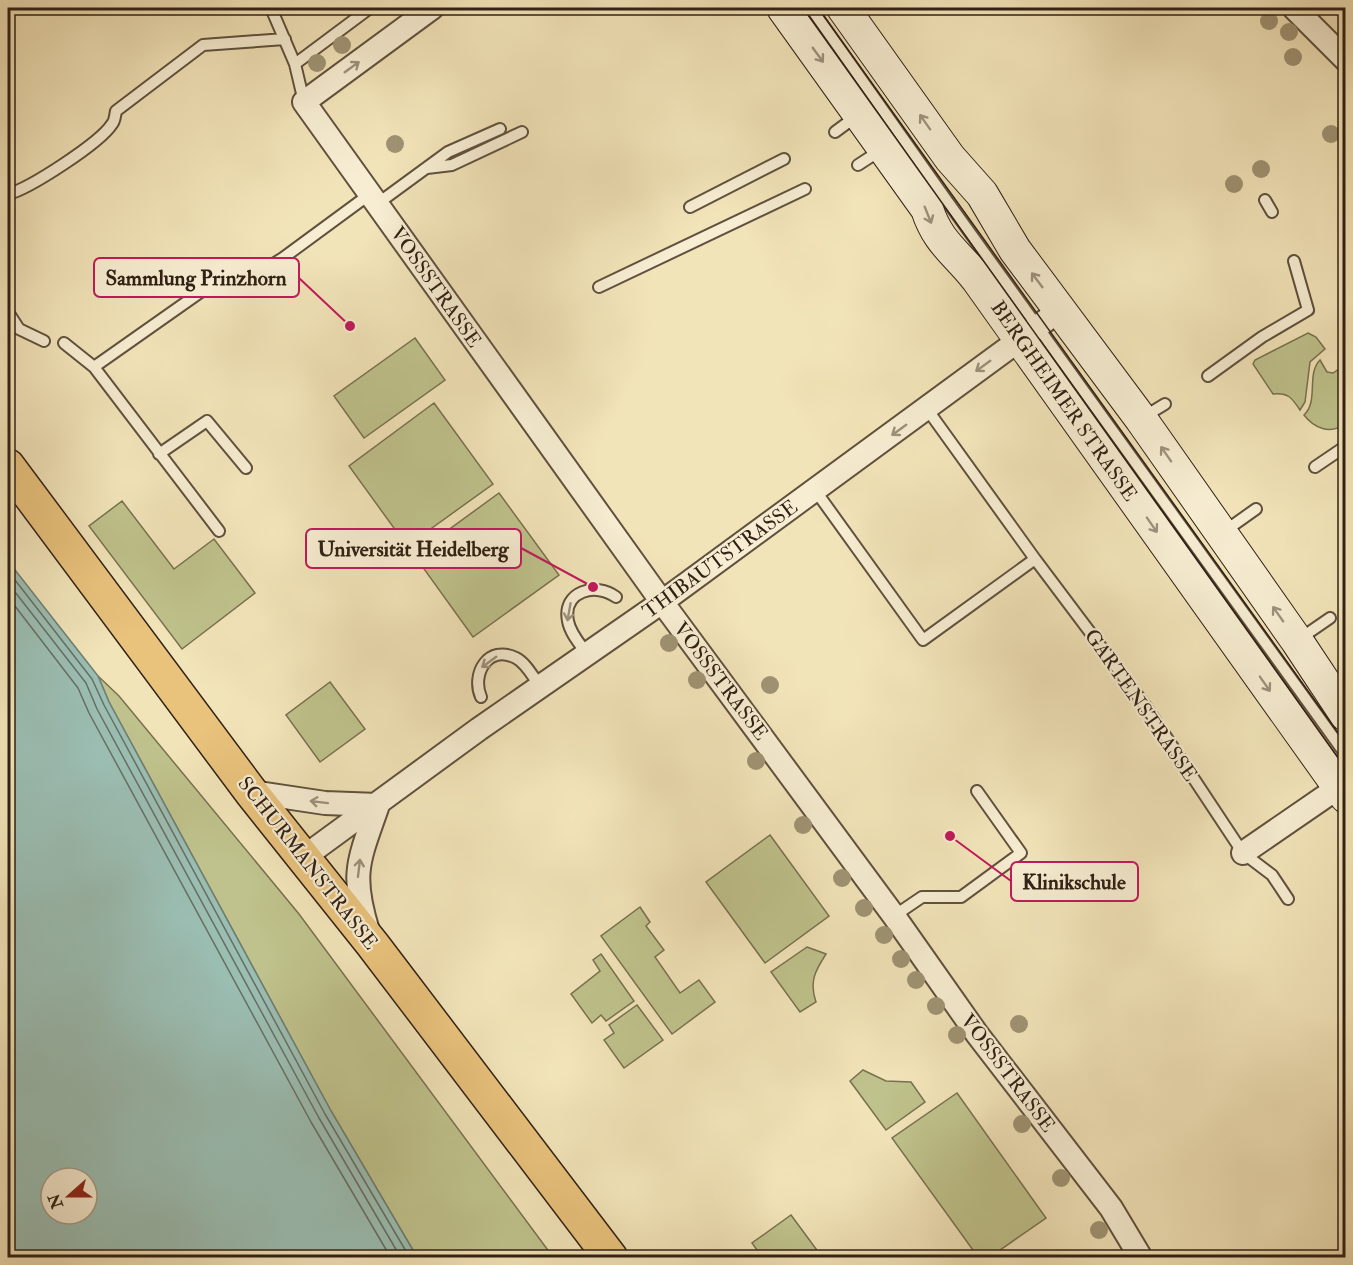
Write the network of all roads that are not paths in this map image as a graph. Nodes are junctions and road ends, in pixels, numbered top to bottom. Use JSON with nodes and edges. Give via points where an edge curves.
{"nodes":[{"id":1,"x":271,"y":8,"type":"edge"},
{"id":2,"x":370,"y":8,"type":"edge"},
{"id":3,"x":432,"y":8,"type":"edge"},
{"id":4,"x":783,"y":8,"type":"edge"},
{"id":5,"x":811,"y":8,"type":"edge"},
{"id":6,"x":843,"y":8,"type":"edge"},
{"id":7,"x":1294,"y":8,"type":"edge"},
{"id":8,"x":285,"y":39,"type":"junction"},
{"id":9,"x":1346,"y":60,"type":"edge"},
{"id":10,"x":294,"y":64,"type":"junction"},
{"id":11,"x":304,"y":102,"type":"junction"},
{"id":12,"x":860,"y":113,"type":"junction"},
{"id":13,"x":500,"y":129,"type":"dead end"},
{"id":14,"x":522,"y":132,"type":"dead end"},
{"id":15,"x":835,"y":132,"type":"dead end"},
{"id":16,"x":784,"y":159,"type":"dead end"},
{"id":17,"x":426,"y":168,"type":"junction"},
{"id":18,"x":805,"y":189,"type":"dead end"},
{"id":19,"x":8,"y":194,"type":"edge"},
{"id":20,"x":374,"y":199,"type":"junction"},
{"id":21,"x":1265,"y":200,"type":"dead end"},
{"id":22,"x":690,"y":207,"type":"dead end"},
{"id":23,"x":1272,"y":212,"type":"dead end"},
{"id":24,"x":1294,"y":261,"type":"dead end"},
{"id":25,"x":599,"y":287,"type":"dead end"},
{"id":26,"x":8,"y":312,"type":"edge"},
{"id":27,"x":1039,"y":325,"type":"junction"},
{"id":28,"x":44,"y":340,"type":"dead end"},
{"id":29,"x":64,"y":343,"type":"dead end"},
{"id":30,"x":94,"y":367,"type":"junction"},
{"id":31,"x":1208,"y":376,"type":"dead end"},
{"id":32,"x":927,"y":409,"type":"junction"},
{"id":33,"x":1346,"y":446,"type":"edge"},
{"id":34,"x":159,"y":454,"type":"junction"},
{"id":35,"x":8,"y":466,"type":"edge"},
{"id":36,"x":1316,"y":467,"type":"dead end"},
{"id":37,"x":246,"y":468,"type":"dead end"},
{"id":38,"x":815,"y":490,"type":"junction"},
{"id":39,"x":1256,"y":509,"type":"dead end"},
{"id":40,"x":219,"y":531,"type":"dead end"},
{"id":41,"x":1222,"y":533,"type":"junction"},
{"id":42,"x":1035,"y":559,"type":"junction"},
{"id":43,"x":616,"y":597,"type":"dead end"},
{"id":44,"x":662,"y":603,"type":"junction"},
{"id":45,"x":1330,"y":618,"type":"dead end"},
{"id":46,"x":1297,"y":641,"type":"junction"},
{"id":47,"x":587,"y":654,"type":"junction"},
{"id":48,"x":540,"y":686,"type":"junction"},
{"id":49,"x":481,"y":698,"type":"dead end"},
{"id":50,"x":1346,"y":715,"type":"edge"},
{"id":51,"x":1346,"y":754,"type":"edge"},
{"id":52,"x":977,"y":791,"type":"dead end"},
{"id":53,"x":251,"y":792,"type":"junction"},
{"id":54,"x":1342,"y":792,"type":"edge"},
{"id":55,"x":378,"y":805,"type":"junction"},
{"id":56,"x":1243,"y":853,"type":"junction"},
{"id":57,"x":304,"y":857,"type":"junction"},
{"id":58,"x":1288,"y":899,"type":"dead end"},
{"id":59,"x":894,"y":916,"type":"junction"},
{"id":60,"x":373,"y":945,"type":"junction"},
{"id":61,"x":611,"y":1257,"type":"edge"},
{"id":62,"x":1141,"y":1257,"type":"edge"}],
"edges":[{"from":1,"to":8,"type":"lane"},
{"from":2,"to":10,"type":"lane"},
{"from":11,"to":3,"type":"street","one_way":true},
{"from":4,"to":12,"type":"street","name":"BERGHEIMER STRASSE","one_way":true},
{"from":5,"to":27,"type":"lane"},
{"from":27,"to":6,"type":"street","name":"BERGHEIMER STRASSE","one_way":true,"via":[[982,194],[950,158]]},
{"from":7,"to":9,"type":"street"},
{"from":8,"to":10,"type":"lane"},
{"from":8,"to":19,"type":"lane","via":[[203,45],[116,111],[113,123],[99,139],[25,189]]},
{"from":10,"to":11,"type":"lane"},
{"from":11,"to":20,"type":"street","name":"VOSSSTRASSE"},
{"from":12,"to":15,"type":"lane"},
{"from":12,"to":27,"type":"street","name":"BERGHEIMER STRASSE","one_way":true,"via":[[871,157],[927,210],[941,241]]},
{"from":13,"to":17,"type":"lane","via":[[448,152]]},
{"from":14,"to":17,"type":"lane","via":[[452,165]]},
{"from":16,"to":22,"type":"lane"},
{"from":17,"to":20,"type":"lane"},
{"from":18,"to":25,"type":"lane"},
{"from":20,"to":30,"type":"lane","via":[[254,276],[212,284]]},
{"from":20,"to":44,"type":"street","name":"VOSSSTRASSE"},
{"from":21,"to":23,"type":"lane"},
{"from":24,"to":31,"type":"lane","via":[[1308,310]]},
{"from":26,"to":28,"type":"lane","via":[[19,329]]},
{"from":27,"to":32,"type":"street","name":"THIBAUTSTRASSE","one_way":true},
{"from":41,"to":27,"type":"street","name":"BERGHEIMER STRASSE","one_way":true,"via":[[1153,411]]},
{"from":27,"to":51,"type":"lane"},
{"from":27,"to":54,"type":"street","name":"BERGHEIMER STRASSE","one_way":true},
{"from":29,"to":30,"type":"lane"},
{"from":30,"to":34,"type":"lane"},
{"from":32,"to":38,"type":"street","name":"THIBAUTSTRASSE","one_way":true},
{"from":32,"to":42,"type":"lane","name":"GARTENSTRASSE"},
{"from":33,"to":36,"type":"lane"},
{"from":34,"to":37,"type":"lane","via":[[207,421]]},
{"from":34,"to":40,"type":"lane"},
{"from":35,"to":53,"type":"main road","name":"SCHURMANSTRASSE"},
{"from":38,"to":42,"type":"lane","via":[[923,640]]},
{"from":38,"to":44,"type":"street","name":"THIBAUTSTRASSE"},
{"from":39,"to":41,"type":"lane"},
{"from":46,"to":41,"type":"street","name":"BERGHEIMER STRASSE","one_way":true},
{"from":42,"to":56,"type":"lane","name":"GARTENSTRASSE","via":[[1147,708]]},
{"from":43,"to":47,"type":"lane","one_way":true,"via":[[590,589],[574,597],[569,605],[568,623]]},
{"from":44,"to":47,"type":"street","name":"THIBAUTSTRASSE"},
{"from":44,"to":59,"type":"street","name":"VOSSSTRASSE"},
{"from":45,"to":46,"type":"lane"},
{"from":46,"to":50,"type":"street","name":"BERGHEIMER STRASSE"},
{"from":47,"to":48,"type":"street","name":"THIBAUTSTRASSE"},
{"from":48,"to":49,"type":"lane","one_way":true,"via":[[518,659],[500,655],[491,657],[478,670],[477,689]]},
{"from":48,"to":55,"type":"street","name":"THIBAUTSTRASSE"},
{"from":52,"to":59,"type":"lane","via":[[1021,853],[961,897],[922,897]]},
{"from":55,"to":53,"type":"street","one_way":true,"via":[[325,803]]},
{"from":53,"to":57,"type":"main road","name":"SCHURMANSTRASSE"},
{"from":54,"to":56,"type":"street"},
{"from":55,"to":57,"type":"street","name":"THIBAUTSTRASSE"},
{"from":60,"to":55,"type":"street","one_way":true,"via":[[358,897],[357,866]]},
{"from":56,"to":58,"type":"lane","name":"GARTENSTRASSE","via":[[1272,875]]},
{"from":57,"to":60,"type":"main road","name":"SCHURMANSTRASSE"},
{"from":59,"to":62,"type":"street","name":"VOSSSTRASSE","via":[[977,1034],[1111,1208]]},
{"from":60,"to":61,"type":"main road","name":"SCHURMANSTRASSE"}]}
